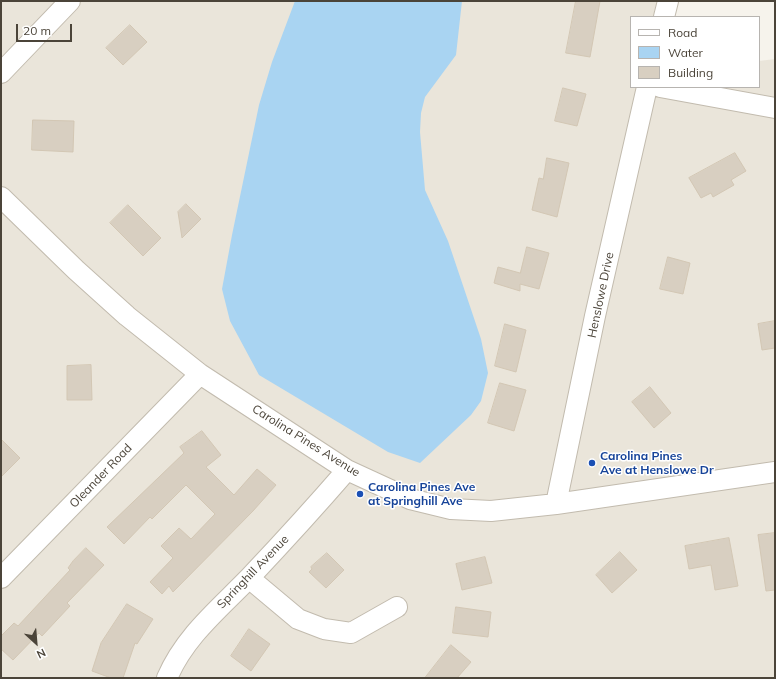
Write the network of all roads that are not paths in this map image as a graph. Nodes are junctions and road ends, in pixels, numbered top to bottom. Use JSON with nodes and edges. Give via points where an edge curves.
{"nodes":[{"id":1,"x":70,"y":1,"type":"edge"},
{"id":2,"x":668,"y":1,"type":"edge"},
{"id":3,"x":664,"y":16,"type":"edge"},
{"id":4,"x":1,"y":73,"type":"edge"},
{"id":5,"x":647,"y":88,"type":"edge"},
{"id":6,"x":665,"y":88,"type":"edge"},
{"id":7,"x":775,"y":108,"type":"edge"},
{"id":8,"x":1,"y":197,"type":"edge"},
{"id":9,"x":200,"y":374,"type":"junction"},
{"id":10,"x":347,"y":470,"type":"junction"},
{"id":11,"x":775,"y":472,"type":"edge"},
{"id":12,"x":556,"y":504,"type":"junction"},
{"id":13,"x":1,"y":578,"type":"edge"},
{"id":14,"x":249,"y":578,"type":"junction"},
{"id":15,"x":397,"y":607,"type":"dead end"},
{"id":16,"x":167,"y":678,"type":"edge"}],
"edges":[{"from":1,"to":4,"type":"street"},
{"from":2,"to":3,"type":"street"},
{"from":5,"to":12,"type":"street","name":"Henslowe Drive"},
{"from":6,"to":7,"type":"street"},
{"from":8,"to":9,"type":"street","name":"Carolina Pines Avenue","via":[[127,316]]},
{"from":9,"to":10,"type":"street","name":"Carolina Pines Avenue"},
{"from":9,"to":13,"type":"street","name":"Oleander Road"},
{"from":10,"to":12,"type":"street","name":"Carolina Pines Avenue","via":[[410,499],[451,509],[491,511]]},
{"from":10,"to":14,"type":"street","name":"Springhill Avenue"},
{"from":11,"to":12,"type":"street","name":"Carolina Pines Avenue"},
{"from":14,"to":15,"type":"street","via":[[298,619],[324,629],[352,633]]},
{"from":14,"to":16,"type":"street","name":"Springhill Avenue","via":[[205,620],[186,644]]}]}
